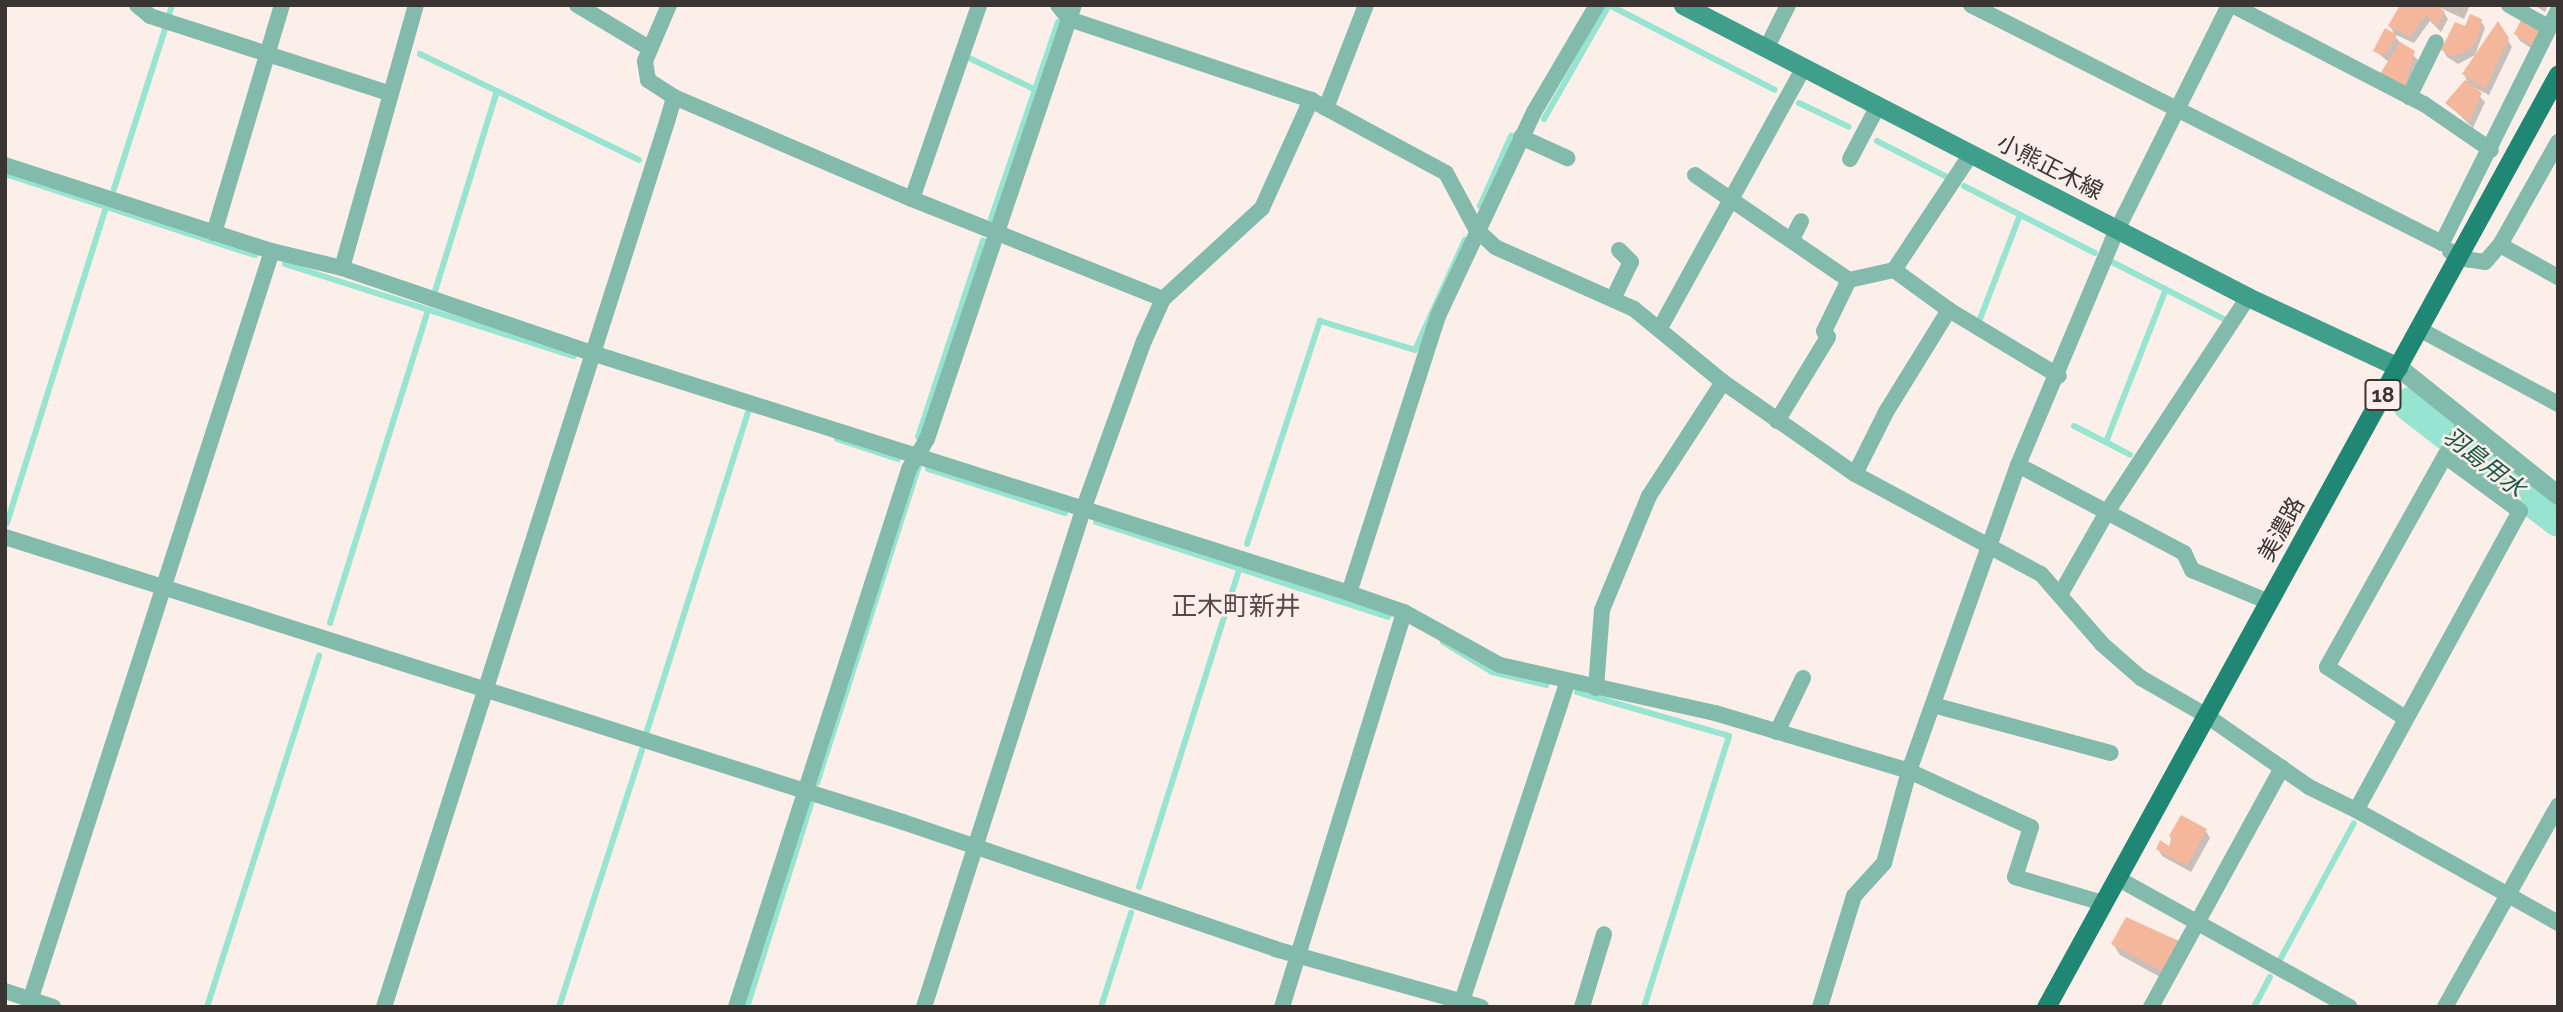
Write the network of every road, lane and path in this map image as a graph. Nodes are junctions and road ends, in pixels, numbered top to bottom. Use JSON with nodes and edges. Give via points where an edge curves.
{"nodes":[{"id":1,"x":137,"y":5,"type":"edge"},
{"id":2,"x":282,"y":5,"type":"edge"},
{"id":3,"x":416,"y":5,"type":"edge"},
{"id":4,"x":577,"y":5,"type":"edge"},
{"id":5,"x":669,"y":5,"type":"edge"},
{"id":6,"x":979,"y":5,"type":"edge"},
{"id":7,"x":1058,"y":5,"type":"edge"},
{"id":8,"x":1366,"y":5,"type":"edge"},
{"id":9,"x":1597,"y":5,"type":"edge"},
{"id":10,"x":1683,"y":5,"type":"edge"},
{"id":11,"x":1788,"y":5,"type":"edge"},
{"id":12,"x":1971,"y":5,"type":"edge"},
{"id":13,"x":2231,"y":5,"type":"edge"},
{"id":14,"x":2509,"y":5,"type":"edge"},
{"id":15,"x":2558,"y":10,"type":"edge"},
{"id":16,"x":1071,"y":12,"type":"edge"},
{"id":17,"x":2549,"y":26,"type":"junction"},
{"id":18,"x":2436,"y":42,"type":"dead end"},
{"id":19,"x":649,"y":48,"type":"junction"},
{"id":20,"x":1766,"y":49,"type":"junction"},
{"id":21,"x":268,"y":53,"type":"junction"},
{"id":22,"x":1803,"y":69,"type":"junction"},
{"id":23,"x":2558,"y":74,"type":"edge"},
{"id":24,"x":391,"y":94,"type":"junction"},
{"id":25,"x":674,"y":97,"type":"junction"},
{"id":26,"x":2409,"y":97,"type":"junction"},
{"id":27,"x":1311,"y":100,"type":"junction"},
{"id":28,"x":1878,"y":106,"type":"junction"},
{"id":29,"x":1326,"y":108,"type":"junction"},
{"id":30,"x":2177,"y":110,"type":"junction"},
{"id":31,"x":1521,"y":137,"type":"junction"},
{"id":32,"x":2557,"y":145,"type":"edge"},
{"id":33,"x":2491,"y":150,"type":"junction"},
{"id":34,"x":1971,"y":154,"type":"junction"},
{"id":35,"x":1567,"y":158,"type":"dead end"},
{"id":36,"x":1850,"y":159,"type":"dead end"},
{"id":37,"x":5,"y":165,"type":"edge"},
{"id":38,"x":1695,"y":175,"type":"dead end"},
{"id":39,"x":912,"y":199,"type":"junction"},
{"id":40,"x":1730,"y":200,"type":"junction"},
{"id":41,"x":1801,"y":221,"type":"dead end"},
{"id":42,"x":1476,"y":229,"type":"junction"},
{"id":43,"x":2117,"y":230,"type":"junction"},
{"id":44,"x":214,"y":233,"type":"junction"},
{"id":45,"x":996,"y":234,"type":"junction"},
{"id":46,"x":1792,"y":239,"type":"junction"},
{"id":47,"x":2442,"y":243,"type":"junction"},
{"id":48,"x":2500,"y":245,"type":"junction"},
{"id":49,"x":1619,"y":250,"type":"dead end"},
{"id":50,"x":272,"y":251,"type":"junction"},
{"id":51,"x":2457,"y":258,"type":"junction"},
{"id":52,"x":342,"y":268,"type":"junction"},
{"id":53,"x":1894,"y":270,"type":"junction"},
{"id":54,"x":2558,"y":277,"type":"edge"},
{"id":55,"x":1849,"y":280,"type":"junction"},
{"id":56,"x":2248,"y":297,"type":"junction"},
{"id":57,"x":1163,"y":299,"type":"junction"},
{"id":58,"x":1614,"y":299,"type":"junction"},
{"id":59,"x":1949,"y":310,"type":"junction"},
{"id":60,"x":1660,"y":328,"type":"junction"},
{"id":61,"x":2419,"y":328,"type":"junction"},
{"id":62,"x":592,"y":353,"type":"junction"},
{"id":63,"x":2398,"y":367,"type":"junction"},
{"id":64,"x":2059,"y":376,"type":"junction"},
{"id":65,"x":1723,"y":382,"type":"junction"},
{"id":66,"x":2558,"y":404,"type":"edge"},
{"id":67,"x":1777,"y":421,"type":"junction"},
{"id":68,"x":2466,"y":422,"type":"junction"},
{"id":69,"x":2447,"y":451,"type":"junction"},
{"id":70,"x":917,"y":455,"type":"junction"},
{"id":71,"x":2018,"y":465,"type":"junction"},
{"id":72,"x":1855,"y":474,"type":"junction"},
{"id":73,"x":2558,"y":495,"type":"edge"},
{"id":74,"x":1083,"y":510,"type":"junction"},
{"id":75,"x":2107,"y":512,"type":"junction"},
{"id":76,"x":5,"y":537,"type":"edge"},
{"id":77,"x":1989,"y":547,"type":"junction"},
{"id":78,"x":164,"y":585,"type":"junction"},
{"id":79,"x":1349,"y":593,"type":"junction"},
{"id":80,"x":2061,"y":593,"type":"junction"},
{"id":81,"x":2269,"y":602,"type":"junction"},
{"id":82,"x":1404,"y":612,"type":"junction"},
{"id":83,"x":1803,"y":678,"type":"dead end"},
{"id":84,"x":1568,"y":681,"type":"junction"},
{"id":85,"x":1596,"y":688,"type":"junction"},
{"id":86,"x":486,"y":690,"type":"junction"},
{"id":87,"x":1933,"y":705,"type":"junction"},
{"id":88,"x":2207,"y":716,"type":"junction"},
{"id":89,"x":2405,"y":718,"type":"junction"},
{"id":90,"x":1777,"y":732,"type":"junction"},
{"id":91,"x":2111,"y":753,"type":"dead end"},
{"id":92,"x":2282,"y":768,"type":"junction"},
{"id":93,"x":1909,"y":771,"type":"junction"},
{"id":94,"x":805,"y":791,"type":"junction"},
{"id":95,"x":2558,"y":806,"type":"edge"},
{"id":96,"x":2356,"y":810,"type":"junction"},
{"id":97,"x":973,"y":845,"type":"junction"},
{"id":98,"x":2116,"y":878,"type":"junction"},
{"id":99,"x":2508,"y":897,"type":"junction"},
{"id":100,"x":2103,"y":903,"type":"junction"},
{"id":101,"x":2198,"y":923,"type":"junction"},
{"id":102,"x":2558,"y":923,"type":"edge"},
{"id":103,"x":1604,"y":933,"type":"dead end"},
{"id":104,"x":1299,"y":956,"type":"junction"},
{"id":105,"x":5,"y":991,"type":"edge"},
{"id":106,"x":2328,"y":1002,"type":"edge"},
{"id":107,"x":29,"y":1003,"type":"edge"},
{"id":108,"x":1461,"y":1004,"type":"edge"},
{"id":109,"x":53,"y":1007,"type":"edge"},
{"id":110,"x":384,"y":1007,"type":"edge"},
{"id":111,"x":737,"y":1007,"type":"edge"},
{"id":112,"x":924,"y":1007,"type":"edge"},
{"id":113,"x":1282,"y":1007,"type":"edge"},
{"id":114,"x":1481,"y":1007,"type":"edge"},
{"id":115,"x":1582,"y":1007,"type":"edge"},
{"id":116,"x":1820,"y":1007,"type":"edge"},
{"id":117,"x":2046,"y":1007,"type":"edge"},
{"id":118,"x":2151,"y":1007,"type":"edge"},
{"id":119,"x":2350,"y":1007,"type":"edge"},
{"id":120,"x":2445,"y":1007,"type":"edge"}],
"edges":[{"from":1,"to":21,"type":"street","via":[[150,16]]},
{"from":2,"to":21,"type":"street"},
{"from":3,"to":24,"type":"street"},
{"from":4,"to":19,"type":"street"},
{"from":5,"to":19,"type":"street"},
{"from":6,"to":39,"type":"street"},
{"from":7,"to":16,"type":"street"},
{"from":8,"to":29,"type":"street"},
{"from":9,"to":31,"type":"street"},
{"from":10,"to":20,"type":"main road","name":"小熊正木線"},
{"from":11,"to":20,"type":"street"},
{"from":12,"to":30,"type":"street"},
{"from":13,"to":26,"type":"street"},
{"from":13,"to":30,"type":"street"},
{"from":14,"to":17,"type":"street"},
{"from":15,"to":17,"type":"street"},
{"from":16,"to":27,"type":"street"},
{"from":16,"to":45,"type":"street"},
{"from":17,"to":33,"type":"street"},
{"from":18,"to":26,"type":"street"},
{"from":19,"to":25,"type":"street","via":[[645,61],[648,80]]},
{"from":20,"to":22,"type":"main road","name":"小熊正木線"},
{"from":21,"to":24,"type":"street"},
{"from":21,"to":44,"type":"street"},
{"from":22,"to":28,"type":"main road","name":"小熊正木線"},
{"from":22,"to":40,"type":"street"},
{"from":23,"to":51,"type":"main road","name":"美濃路","number":"18"},
{"from":24,"to":52,"type":"street"},
{"from":25,"to":39,"type":"street"},
{"from":25,"to":62,"type":"street"},
{"from":26,"to":33,"type":"street"},
{"from":27,"to":29,"type":"street"},
{"from":27,"to":57,"type":"street","via":[[1262,208]]},
{"from":28,"to":34,"type":"main road","name":"小熊正木線"},
{"from":28,"to":36,"type":"street"},
{"from":29,"to":42,"type":"street","via":[[1446,173]]},
{"from":30,"to":43,"type":"street"},
{"from":30,"to":47,"type":"street"},
{"from":31,"to":35,"type":"street"},
{"from":31,"to":42,"type":"street"},
{"from":32,"to":48,"type":"street"},
{"from":33,"to":47,"type":"street"},
{"from":34,"to":43,"type":"main road","name":"小熊正木線"},
{"from":34,"to":53,"type":"street"},
{"from":37,"to":44,"type":"street"},
{"from":38,"to":40,"type":"street"},
{"from":39,"to":45,"type":"street"},
{"from":40,"to":46,"type":"street"},
{"from":40,"to":60,"type":"street"},
{"from":41,"to":46,"type":"street"},
{"from":42,"to":58,"type":"street","via":[[1495,247]]},
{"from":42,"to":79,"type":"street","via":[[1438,316]]},
{"from":43,"to":56,"type":"main road","name":"小熊正木線"},
{"from":43,"to":64,"type":"street"},
{"from":44,"to":50,"type":"street"},
{"from":45,"to":57,"type":"street"},
{"from":45,"to":70,"type":"street","via":[[927,439]]},
{"from":46,"to":55,"type":"street"},
{"from":47,"to":51,"type":"street"},
{"from":48,"to":51,"type":"street","via":[[2485,262]]},
{"from":48,"to":54,"type":"street"},
{"from":49,"to":58,"type":"street","via":[[1631,262]]},
{"from":50,"to":52,"type":"street"},
{"from":50,"to":78,"type":"street"},
{"from":51,"to":61,"type":"main road","name":"美濃路","number":"18"},
{"from":52,"to":62,"type":"street"},
{"from":53,"to":55,"type":"street"},
{"from":53,"to":59,"type":"street"},
{"from":55,"to":67,"type":"street","via":[[1824,331],[1828,337]]},
{"from":56,"to":63,"type":"main road","name":"小熊正木線"},
{"from":56,"to":75,"type":"street"},
{"from":57,"to":74,"type":"street","via":[[1126,386]]},
{"from":58,"to":60,"type":"street"},
{"from":59,"to":64,"type":"street"},
{"from":59,"to":72,"type":"street","via":[[1886,412]]},
{"from":60,"to":65,"type":"street"},
{"from":61,"to":63,"type":"main road","name":"美濃路","number":"18"},
{"from":61,"to":66,"type":"street"},
{"from":62,"to":70,"type":"street"},
{"from":62,"to":86,"type":"street"},
{"from":63,"to":68,"type":"street"},
{"from":63,"to":81,"type":"main road","name":"美濃路","number":"18"},
{"from":64,"to":71,"type":"street"},
{"from":65,"to":67,"type":"street"},
{"from":65,"to":85,"type":"street","via":[[1643,509],[1602,610]]},
{"from":67,"to":72,"type":"street"},
{"from":68,"to":69,"type":"street"},
{"from":68,"to":73,"type":"street"},
{"from":69,"to":89,"type":"street","via":[[2520,511]]},
{"from":69,"to":89,"type":"street","via":[[2327,667]]},
{"from":70,"to":74,"type":"street"},
{"from":70,"to":94,"type":"street"},
{"from":71,"to":75,"type":"street"},
{"from":71,"to":77,"type":"street"},
{"from":72,"to":77,"type":"street"},
{"from":74,"to":79,"type":"street"},
{"from":74,"to":97,"type":"street"},
{"from":75,"to":80,"type":"street"},
{"from":75,"to":81,"type":"street","via":[[2184,553],[2192,570]]},
{"from":76,"to":78,"type":"street"},
{"from":77,"to":80,"type":"street","via":[[2030,567]]},
{"from":77,"to":87,"type":"street"},
{"from":78,"to":86,"type":"street"},
{"from":78,"to":107,"type":"street"},
{"from":79,"to":82,"type":"street"},
{"from":80,"to":88,"type":"street","via":[[2102,644],[2141,678]]},
{"from":81,"to":88,"type":"main road","name":"美濃路","number":"18"},
{"from":82,"to":84,"type":"street","via":[[1500,665]]},
{"from":82,"to":104,"type":"street"},
{"from":83,"to":90,"type":"street"},
{"from":84,"to":85,"type":"street"},
{"from":84,"to":108,"type":"street"},
{"from":85,"to":90,"type":"street"},
{"from":86,"to":94,"type":"street"},
{"from":86,"to":110,"type":"street"},
{"from":87,"to":91,"type":"street"},
{"from":87,"to":93,"type":"street"},
{"from":88,"to":92,"type":"street"},
{"from":88,"to":98,"type":"main road","name":"美濃路","number":"18"},
{"from":89,"to":96,"type":"street"},
{"from":90,"to":93,"type":"street"},
{"from":92,"to":96,"type":"street"},
{"from":92,"to":101,"type":"street"},
{"from":93,"to":100,"type":"street","via":[[2031,827],[2015,877]]},
{"from":93,"to":116,"type":"street","via":[[1884,863],[1854,895]]},
{"from":94,"to":97,"type":"street"},
{"from":94,"to":111,"type":"street"},
{"from":95,"to":99,"type":"street"},
{"from":96,"to":99,"type":"street"},
{"from":97,"to":104,"type":"street"},
{"from":97,"to":112,"type":"street"},
{"from":98,"to":100,"type":"main road","name":"美濃路","number":"18"},
{"from":98,"to":101,"type":"street"},
{"from":99,"to":102,"type":"street"},
{"from":99,"to":120,"type":"street"},
{"from":100,"to":117,"type":"main road","name":"美濃路","number":"18"},
{"from":101,"to":106,"type":"street"},
{"from":101,"to":118,"type":"street"},
{"from":103,"to":115,"type":"street"},
{"from":104,"to":108,"type":"street"},
{"from":104,"to":113,"type":"street"},
{"from":105,"to":107,"type":"street"},
{"from":106,"to":119,"type":"street"},
{"from":107,"to":109,"type":"street"},
{"from":108,"to":114,"type":"street"}]}
